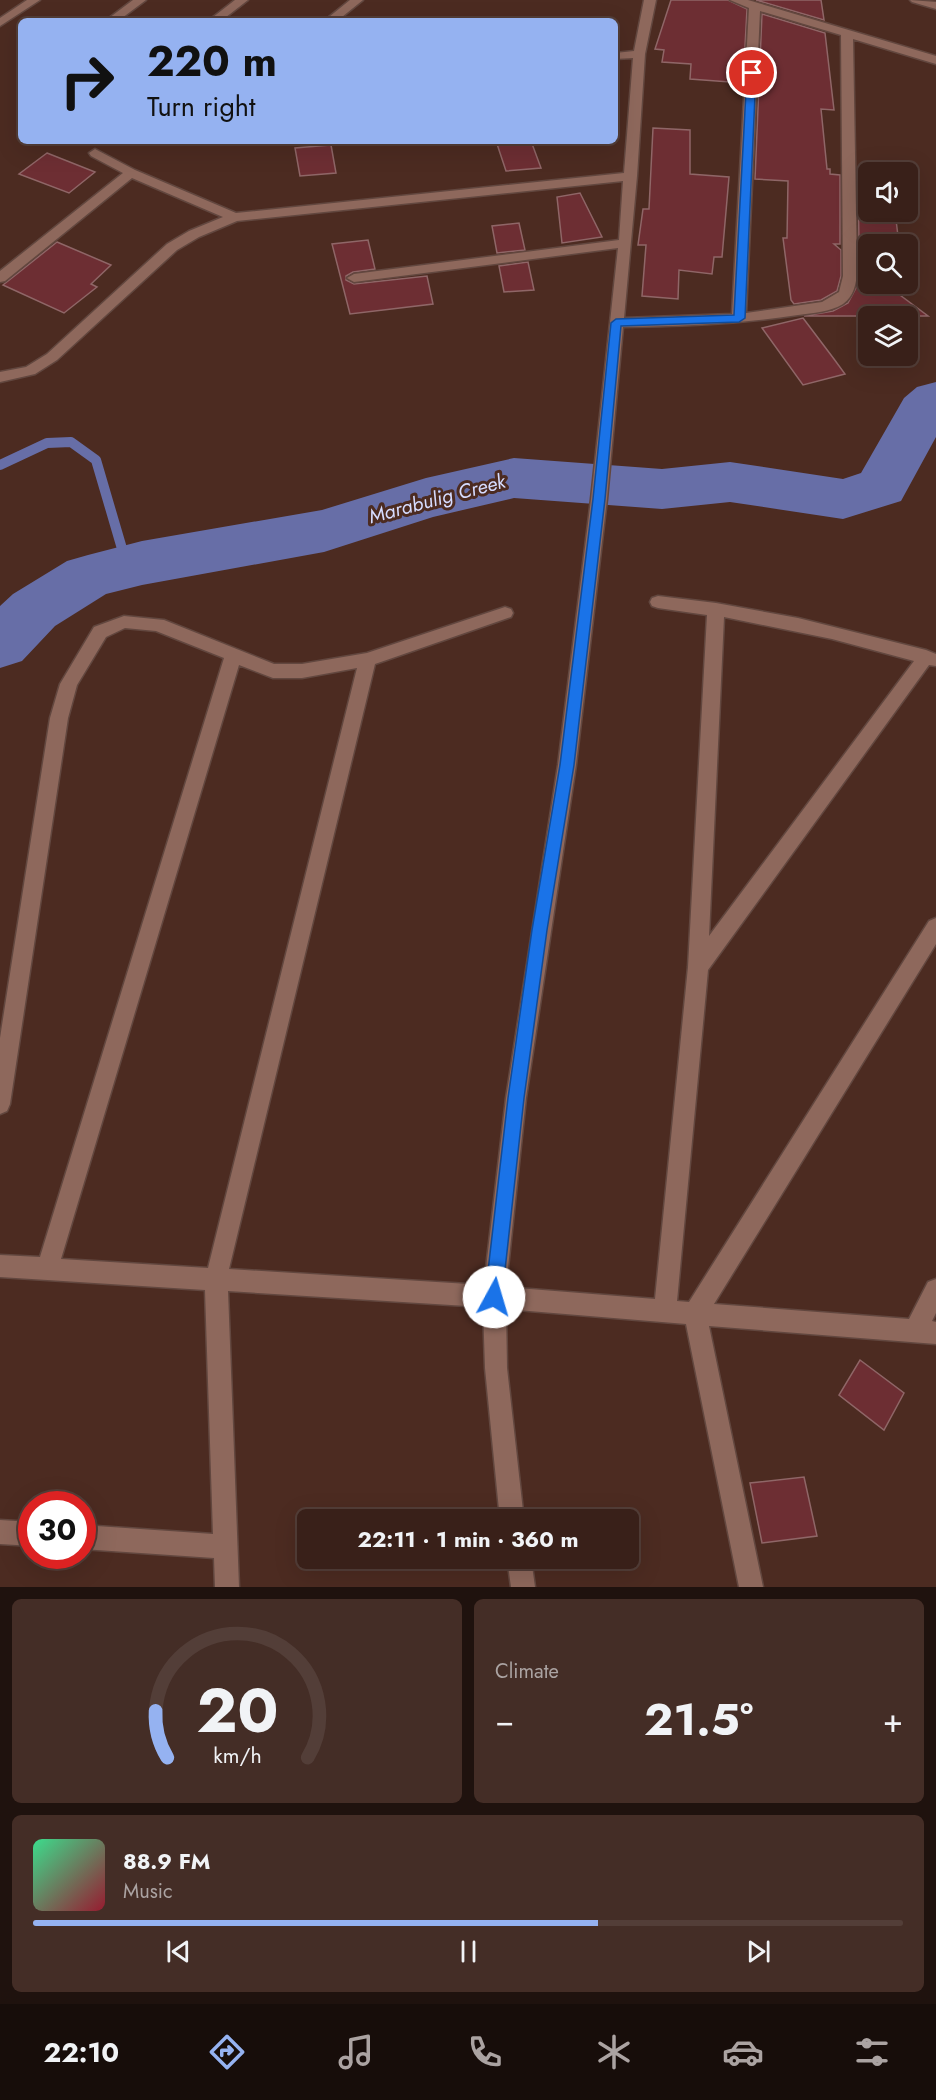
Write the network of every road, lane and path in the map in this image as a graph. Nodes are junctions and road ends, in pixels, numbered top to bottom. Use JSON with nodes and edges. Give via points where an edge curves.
{"nodes":[{"id":1,"x":34,"y":0,"type":"edge"},
{"id":2,"x":140,"y":0,"type":"edge"},
{"id":3,"x":242,"y":0,"type":"edge"},
{"id":4,"x":357,"y":0,"type":"edge"},
{"id":5,"x":650,"y":0,"type":"edge"},
{"id":6,"x":736,"y":0,"type":"edge"},
{"id":7,"x":916,"y":0,"type":"edge"},
{"id":8,"x":755,"y":6,"type":"junction"},
{"id":9,"x":936,"y":6,"type":"edge"},
{"id":10,"x":115,"y":18,"type":"edge"},
{"id":11,"x":218,"y":18,"type":"edge"},
{"id":12,"x":334,"y":18,"type":"edge"},
{"id":13,"x":0,"y":23,"type":"edge"},
{"id":14,"x":847,"y":33,"type":"junction"},
{"id":15,"x":639,"y":54,"type":"junction"},
{"id":16,"x":618,"y":56,"type":"edge"},
{"id":17,"x":936,"y":60,"type":"edge"},
{"id":18,"x":95,"y":153,"type":"dead end"},
{"id":19,"x":131,"y":173,"type":"junction"},
{"id":20,"x":631,"y":176,"type":"junction"},
{"id":21,"x":234,"y":217,"type":"junction"},
{"id":22,"x":625,"y":243,"type":"junction"},
{"id":23,"x":0,"y":278,"type":"edge"},
{"id":24,"x":354,"y":278,"type":"dead end"},
{"id":25,"x":739,"y":318,"type":"junction"},
{"id":26,"x":616,"y":323,"type":"junction"},
{"id":27,"x":0,"y":377,"type":"edge"},
{"id":28,"x":658,"y":602,"type":"dead end"},
{"id":29,"x":716,"y":609,"type":"junction"},
{"id":30,"x":505,"y":613,"type":"dead end"},
{"id":31,"x":233,"y":657,"type":"junction"},
{"id":32,"x":931,"y":659,"type":"edge"},
{"id":33,"x":368,"y":660,"type":"junction"},
{"id":34,"x":936,"y":927,"type":"edge"},
{"id":35,"x":699,"y":967,"type":"junction"},
{"id":36,"x":0,"y":1104,"type":"edge"},
{"id":37,"x":0,"y":1266,"type":"edge"},
{"id":38,"x":47,"y":1269,"type":"junction"},
{"id":39,"x":216,"y":1279,"type":"junction"},
{"id":40,"x":936,"y":1290,"type":"edge"},
{"id":41,"x":494,"y":1297,"type":"junction"},
{"id":42,"x":666,"y":1311,"type":"junction"},
{"id":43,"x":694,"y":1313,"type":"junction"},
{"id":44,"x":925,"y":1332,"type":"edge"},
{"id":45,"x":511,"y":1509,"type":"edge"},
{"id":46,"x":0,"y":1532,"type":"edge"},
{"id":47,"x":18,"y":1533,"type":"edge"},
{"id":48,"x":96,"y":1539,"type":"edge"},
{"id":49,"x":225,"y":1547,"type":"junction"},
{"id":50,"x":521,"y":1569,"type":"edge"},
{"id":51,"x":227,"y":1587,"type":"edge"},
{"id":52,"x":523,"y":1587,"type":"edge"},
{"id":53,"x":751,"y":1587,"type":"edge"}],
"edges":[{"from":1,"to":13,"type":"street"},
{"from":2,"to":10,"type":"street"},
{"from":3,"to":11,"type":"street"},
{"from":4,"to":12,"type":"street"},
{"from":5,"to":15,"type":"street"},
{"from":6,"to":8,"type":"street"},
{"from":7,"to":9,"type":"street"},
{"from":8,"to":14,"type":"street"},
{"from":8,"to":25,"type":"street"},
{"from":14,"to":17,"type":"street"},
{"from":14,"to":25,"type":"street","via":[[849,287],[839,300],[818,308]]},
{"from":15,"to":16,"type":"street"},
{"from":15,"to":20,"type":"street"},
{"from":18,"to":19,"type":"street"},
{"from":19,"to":21,"type":"street"},
{"from":19,"to":23,"type":"street"},
{"from":20,"to":21,"type":"street"},
{"from":20,"to":22,"type":"street"},
{"from":21,"to":27,"type":"street","via":[[172,247],[52,357],[30,371]]},
{"from":22,"to":24,"type":"street"},
{"from":22,"to":26,"type":"street"},
{"from":25,"to":26,"type":"street"},
{"from":26,"to":41,"type":"street","via":[[567,765],[516,1098]]},
{"from":28,"to":29,"type":"street"},
{"from":29,"to":32,"type":"street","via":[[823,630]]},
{"from":29,"to":35,"type":"street"},
{"from":30,"to":33,"type":"street"},
{"from":31,"to":33,"type":"street","via":[[273,671],[302,671]]},
{"from":31,"to":36,"type":"street","via":[[158,626],[124,622],[100,632],[69,684],[59,718]]},
{"from":31,"to":38,"type":"street"},
{"from":32,"to":35,"type":"street"},
{"from":33,"to":39,"type":"street"},
{"from":34,"to":43,"type":"street"},
{"from":35,"to":42,"type":"street"},
{"from":37,"to":38,"type":"street"},
{"from":38,"to":39,"type":"street"},
{"from":39,"to":41,"type":"street"},
{"from":39,"to":49,"type":"street"},
{"from":40,"to":44,"type":"street"},
{"from":41,"to":42,"type":"street"},
{"from":41,"to":45,"type":"street","via":[[496,1368]]},
{"from":42,"to":43,"type":"street"},
{"from":43,"to":44,"type":"street"},
{"from":43,"to":53,"type":"street"},
{"from":46,"to":47,"type":"street"},
{"from":48,"to":49,"type":"street"},
{"from":49,"to":51,"type":"street"},
{"from":50,"to":52,"type":"street"}]}
